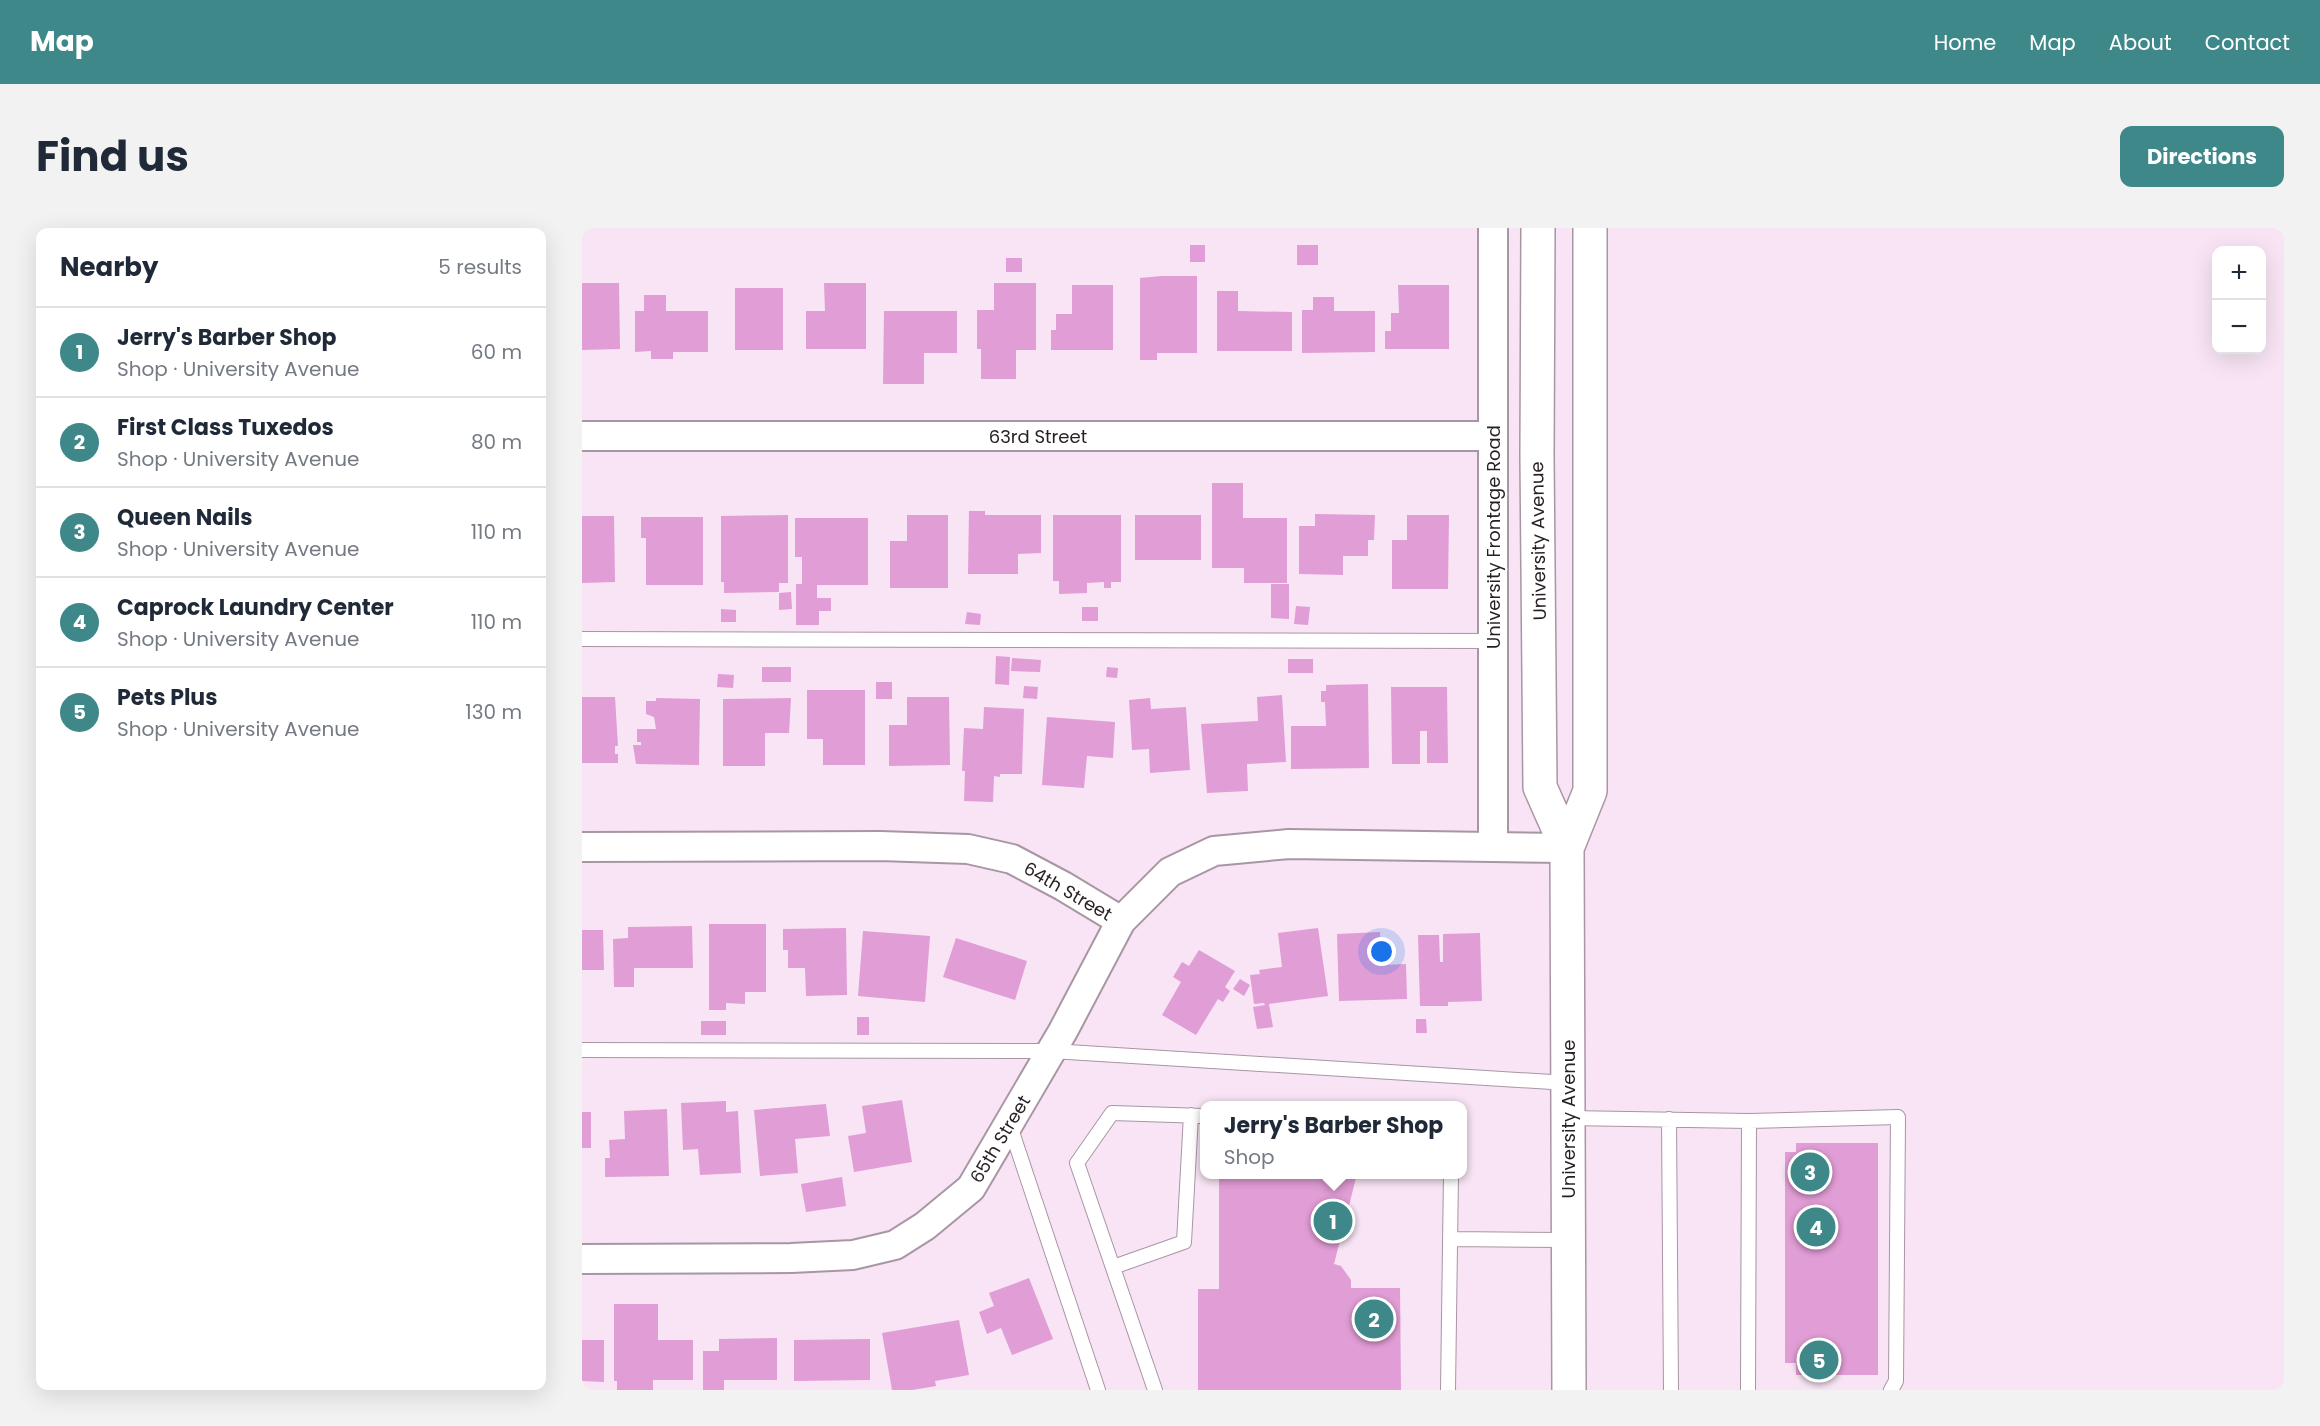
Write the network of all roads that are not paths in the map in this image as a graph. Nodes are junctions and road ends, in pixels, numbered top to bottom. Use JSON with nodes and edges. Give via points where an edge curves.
{"nodes":[{"id":1,"x":1493,"y":228,"type":"edge"},
{"id":2,"x":1538,"y":228,"type":"edge"},
{"id":3,"x":1590,"y":228,"type":"edge"},
{"id":4,"x":582,"y":436,"type":"edge"},
{"id":5,"x":1493,"y":436,"type":"junction"},
{"id":6,"x":582,"y":639,"type":"edge"},
{"id":7,"x":1493,"y":642,"type":"junction"},
{"id":8,"x":582,"y":847,"type":"edge"},
{"id":9,"x":1493,"y":847,"type":"junction"},
{"id":10,"x":1567,"y":848,"type":"junction"},
{"id":11,"x":1121,"y":921,"type":"junction"},
{"id":12,"x":582,"y":1050,"type":"edge"},
{"id":13,"x":1052,"y":1051,"type":"junction"},
{"id":14,"x":1568,"y":1083,"type":"junction"},
{"id":15,"x":1198,"y":1115,"type":"edge"},
{"id":16,"x":1568,"y":1118,"type":"junction"},
{"id":17,"x":1669,"y":1119,"type":"junction"},
{"id":18,"x":1749,"y":1121,"type":"junction"},
{"id":19,"x":1009,"y":1124,"type":"junction"},
{"id":20,"x":1450,"y":1179,"type":"edge"},
{"id":21,"x":1450,"y":1239,"type":"junction"},
{"id":22,"x":1568,"y":1240,"type":"junction"},
{"id":23,"x":582,"y":1259,"type":"edge"},
{"id":24,"x":1113,"y":1267,"type":"junction"},
{"id":25,"x":1098,"y":1390,"type":"edge"},
{"id":26,"x":1155,"y":1390,"type":"edge"},
{"id":27,"x":1448,"y":1390,"type":"edge"},
{"id":28,"x":1569,"y":1390,"type":"edge"},
{"id":29,"x":1671,"y":1390,"type":"edge"},
{"id":30,"x":1748,"y":1390,"type":"edge"},
{"id":31,"x":1891,"y":1390,"type":"edge"}],
"edges":[{"from":1,"to":5,"type":"street","name":"University Frontage Road"},
{"from":2,"to":10,"type":"main road","name":"University Avenue","via":[[1540,787]]},
{"from":3,"to":10,"type":"main road","name":"University Avenue","via":[[1590,790]]},
{"from":4,"to":5,"type":"street","name":"63rd Street"},
{"from":5,"to":7,"type":"street","name":"University Frontage Road"},
{"from":6,"to":7,"type":"lane"},
{"from":7,"to":9,"type":"street","name":"University Frontage Road"},
{"from":8,"to":11,"type":"street","name":"64th Street","via":[[968,849],[1012,859]]},
{"from":9,"to":10,"type":"street","name":"64th Street"},
{"from":9,"to":11,"type":"street","name":"64th Street","via":[[1289,844],[1214,851],[1170,872]]},
{"from":10,"to":14,"type":"main road","name":"University Avenue"},
{"from":11,"to":13,"type":"street","name":"65th Street"},
{"from":12,"to":13,"type":"lane"},
{"from":13,"to":14,"type":"lane"},
{"from":13,"to":19,"type":"street","name":"65th Street"},
{"from":14,"to":16,"type":"main road","name":"University Avenue"},
{"from":15,"to":24,"type":"lane","via":[[1184,1242]]},
{"from":15,"to":24,"type":"lane","via":[[1112,1113],[1077,1163]]},
{"from":16,"to":17,"type":"lane"},
{"from":16,"to":22,"type":"main road","name":"University Avenue"},
{"from":17,"to":18,"type":"lane"},
{"from":17,"to":29,"type":"lane"},
{"from":18,"to":30,"type":"lane"},
{"from":18,"to":31,"type":"lane","via":[[1898,1117],[1896,1381]]},
{"from":19,"to":23,"type":"street","name":"65th Street","via":[[971,1188],[895,1245],[853,1255],[801,1258]]},
{"from":19,"to":25,"type":"lane"},
{"from":20,"to":21,"type":"lane"},
{"from":21,"to":22,"type":"lane"},
{"from":21,"to":27,"type":"lane"},
{"from":22,"to":28,"type":"main road","name":"University Avenue"},
{"from":24,"to":26,"type":"lane"}]}
